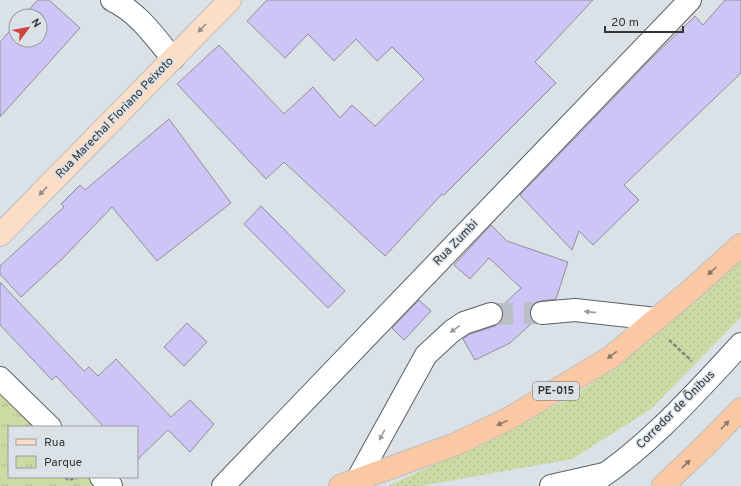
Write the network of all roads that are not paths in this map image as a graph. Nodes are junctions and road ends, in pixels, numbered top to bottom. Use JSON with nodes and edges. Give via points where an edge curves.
{"nodes":[{"id":1,"x":230,"y":0,"type":"edge"},
{"id":2,"x":690,"y":0,"type":"edge"},
{"id":3,"x":121,"y":2,"type":"edge"},
{"id":4,"x":173,"y":59,"type":"junction"},
{"id":5,"x":0,"y":235,"type":"edge"},
{"id":6,"x":741,"y":245,"type":"edge"},
{"id":7,"x":542,"y":313,"type":"tunnel mouth"},
{"id":8,"x":490,"y":314,"type":"tunnel mouth"},
{"id":9,"x":656,"y":319,"type":"junction"},
{"id":10,"x":741,"y":344,"type":"edge"},
{"id":11,"x":0,"y":378,"type":"edge"},
{"id":12,"x":741,"y":409,"type":"edge"},
{"id":13,"x":49,"y":426,"type":"edge"},
{"id":14,"x":609,"y":473,"type":"junction"},
{"id":15,"x":102,"y":478,"type":"edge"},
{"id":16,"x":349,"y":483,"type":"edge"},
{"id":17,"x":111,"y":486,"type":"edge"},
{"id":18,"x":222,"y":486,"type":"edge"},
{"id":19,"x":551,"y":486,"type":"edge"},
{"id":20,"x":588,"y":486,"type":"edge"},
{"id":21,"x":663,"y":486,"type":"edge"}],
"edges":[{"from":1,"to":4,"type":"main road","name":"Rua Marechal Floriano Peixoto","one_way":true},
{"from":2,"to":18,"type":"street","name":"Rua Zumbi"},
{"from":3,"to":4,"type":"street","via":[[142,21]]},
{"from":4,"to":5,"type":"main road","name":"Rua Marechal Floriano Peixoto","one_way":true},
{"from":6,"to":9,"type":"highway","number":"PE-015","one_way":true},
{"from":9,"to":7,"type":"street","one_way":true,"via":[[575,310]]},
{"from":8,"to":16,"type":"street","one_way":true,"via":[[464,323],[426,355]]},
{"from":9,"to":16,"type":"highway","number":"PE-015","one_way":true,"via":[[610,357],[510,418],[456,444]]},
{"from":10,"to":14,"type":"street","name":"Corredor de Ônibus","via":[[660,427]]},
{"from":11,"to":13,"type":"street"},
{"from":21,"to":12,"type":"highway","one_way":true},
{"from":14,"to":19,"type":"street","name":"Corredor de Ônibus"},
{"from":14,"to":20,"type":"street","name":"Corredor de Ônibus"},
{"from":15,"to":17,"type":"street"}]}
